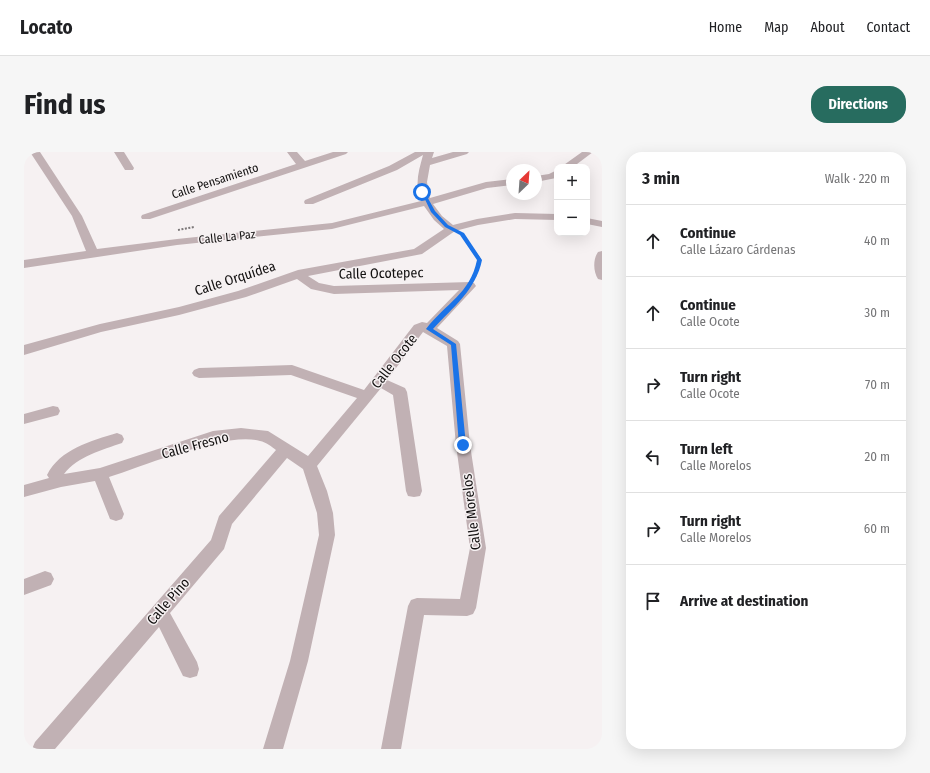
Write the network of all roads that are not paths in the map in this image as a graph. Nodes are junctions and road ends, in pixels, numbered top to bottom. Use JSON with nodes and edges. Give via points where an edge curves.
{"nodes":[{"id":1,"x":35,"y":152,"type":"edge"},
{"id":2,"x":119,"y":152,"type":"edge"},
{"id":3,"x":292,"y":152,"type":"edge"},
{"id":4,"x":343,"y":152,"type":"edge"},
{"id":5,"x":422,"y":152,"type":"edge"},
{"id":6,"x":429,"y":152,"type":"edge"},
{"id":7,"x":464,"y":152,"type":"edge"},
{"id":8,"x":588,"y":152,"type":"edge"},
{"id":9,"x":426,"y":163,"type":"junction"},
{"id":10,"x":570,"y":164,"type":"edge"},
{"id":11,"x":303,"y":166,"type":"junction"},
{"id":12,"x":129,"y":168,"type":"dead end"},
{"id":13,"x":554,"y":175,"type":"edge"},
{"id":14,"x":542,"y":178,"type":"edge"},
{"id":15,"x":506,"y":183,"type":"edge"},
{"id":16,"x":308,"y":202,"type":"dead end"},
{"id":17,"x":430,"y":207,"type":"junction"},
{"id":18,"x":146,"y":217,"type":"dead end"},
{"id":19,"x":554,"y":217,"type":"edge"},
{"id":20,"x":590,"y":222,"type":"edge"},
{"id":21,"x":602,"y":224,"type":"edge"},
{"id":22,"x":449,"y":228,"type":"junction"},
{"id":23,"x":92,"y":253,"type":"junction"},
{"id":24,"x":602,"y":254,"type":"edge"},
{"id":25,"x":24,"y":264,"type":"edge"},
{"id":26,"x":298,"y":274,"type":"junction"},
{"id":27,"x":602,"y":276,"type":"edge"},
{"id":28,"x":470,"y":286,"type":"joint"},
{"id":29,"x":429,"y":329,"type":"junction"},
{"id":30,"x":24,"y":350,"type":"edge"},
{"id":31,"x":199,"y":373,"type":"dead end"},
{"id":32,"x":378,"y":381,"type":"junction"},
{"id":33,"x":367,"y":396,"type":"junction"},
{"id":34,"x":53,"y":411,"type":"dead end"},
{"id":35,"x":24,"y":419,"type":"edge"},
{"id":36,"x":117,"y":439,"type":"dead end"},
{"id":37,"x":286,"y":449,"type":"junction"},
{"id":38,"x":309,"y":465,"type":"junction"},
{"id":39,"x":100,"y":474,"type":"junction"},
{"id":40,"x":61,"y":481,"type":"junction"},
{"id":41,"x":24,"y":491,"type":"edge"},
{"id":42,"x":414,"y":491,"type":"dead end"},
{"id":43,"x":116,"y":514,"type":"dead end"},
{"id":44,"x":45,"y":579,"type":"dead end"},
{"id":45,"x":24,"y":587,"type":"edge"},
{"id":46,"x":160,"y":611,"type":"junction"},
{"id":47,"x":190,"y":669,"type":"dead end"},
{"id":48,"x":42,"y":749,"type":"edge"},
{"id":49,"x":273,"y":749,"type":"edge"},
{"id":50,"x":391,"y":749,"type":"edge"}],
"edges":[{"from":1,"to":23,"type":"street","via":[[77,216]]},
{"from":2,"to":12,"type":"street"},
{"from":3,"to":11,"type":"street"},
{"from":4,"to":11,"type":"street","name":"Calle Pensamiento"},
{"from":5,"to":16,"type":"street","via":[[393,168]]},
{"from":6,"to":9,"type":"street"},
{"from":7,"to":9,"type":"street"},
{"from":8,"to":10,"type":"street"},
{"from":9,"to":17,"type":"street","via":[[422,192]]},
{"from":11,"to":18,"type":"street","name":"Calle Pensamiento"},
{"from":13,"to":14,"type":"street"},
{"from":15,"to":17,"type":"street","name":"Calle La Paz","via":[[486,185]]},
{"from":17,"to":22,"type":"street"},
{"from":17,"to":23,"type":"street","name":"Calle La Paz","via":[[332,226]]},
{"from":19,"to":22,"type":"street","name":"Calle Orquídea","via":[[515,216]]},
{"from":20,"to":21,"type":"street"},
{"from":22,"to":26,"type":"street","name":"Calle Orquídea","via":[[418,252]]},
{"from":23,"to":25,"type":"street","name":"Calle La Paz"},
{"from":24,"to":27,"type":"street"},
{"from":26,"to":28,"type":"street","name":"Calle Ocotepec","via":[[315,286],[334,290]]},
{"from":26,"to":30,"type":"street","name":"Calle Orquídea","via":[[242,294],[100,328]]},
{"from":28,"to":29,"type":"street","name":"Calle Ocote"},
{"from":29,"to":32,"type":"street","name":"Calle Ocote","via":[[422,326],[419,328]]},
{"from":29,"to":50,"type":"street","name":"Calle Morelos","via":[[453,344],[463,445],[478,548],[467,608],[416,606]]},
{"from":31,"to":33,"type":"street","via":[[292,370]]},
{"from":32,"to":33,"type":"street","name":"Calle Ocote"},
{"from":32,"to":42,"type":"street","via":[[400,392]]},
{"from":33,"to":38,"type":"street","name":"Calle Ocote"},
{"from":34,"to":35,"type":"street"},
{"from":36,"to":40,"type":"street","via":[[73,457],[59,467],[55,475]]},
{"from":37,"to":38,"type":"street","name":"Calle Fresno"},
{"from":37,"to":39,"type":"street","name":"Calle Fresno","via":[[263,436],[241,434],[213,437]]},
{"from":37,"to":46,"type":"street","name":"Calle Pino","via":[[225,521],[218,544]]},
{"from":38,"to":49,"type":"street","via":[[323,505],[327,535],[299,661]]},
{"from":39,"to":40,"type":"street","name":"Calle Fresno"},
{"from":39,"to":43,"type":"street"},
{"from":40,"to":41,"type":"street","name":"Calle Fresno"},
{"from":44,"to":45,"type":"street"},
{"from":46,"to":47,"type":"street"},
{"from":46,"to":48,"type":"street","name":"Calle Pino"}]}
